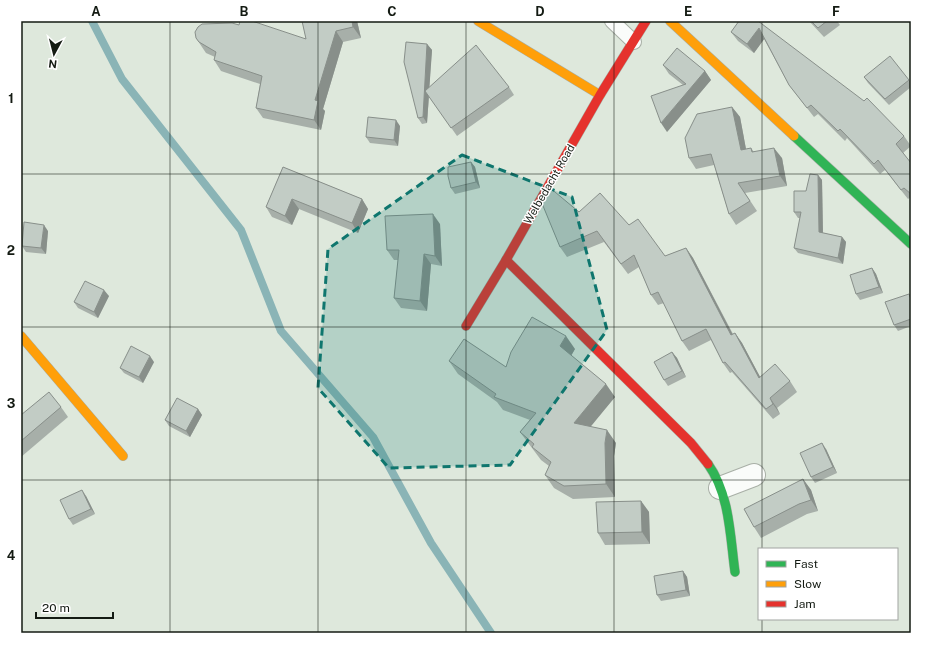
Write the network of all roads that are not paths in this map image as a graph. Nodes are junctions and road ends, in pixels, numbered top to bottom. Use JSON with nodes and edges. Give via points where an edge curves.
{"nodes":[{"id":1,"x":478,"y":21,"type":"edge"},
{"id":2,"x":612,"y":21,"type":"edge"},
{"id":3,"x":646,"y":21,"type":"edge"},
{"id":4,"x":670,"y":21,"type":"edge"},
{"id":5,"x":634,"y":42,"type":"junction"},
{"id":6,"x":600,"y":95,"type":"junction"},
{"id":7,"x":911,"y":244,"type":"edge"},
{"id":8,"x":506,"y":260,"type":"junction"},
{"id":9,"x":466,"y":326,"type":"dead end"},
{"id":10,"x":23,"y":343,"type":"edge"},
{"id":11,"x":123,"y":456,"type":"dead end"},
{"id":12,"x":754,"y":476,"type":"dead end"},
{"id":13,"x":720,"y":488,"type":"junction"},
{"id":14,"x":735,"y":572,"type":"dead end"}],
"edges":[{"from":1,"to":6,"type":"street"},
{"from":2,"to":5,"type":"lane"},
{"from":3,"to":5,"type":"street","name":"Welbedacht Road"},
{"from":4,"to":7,"type":"street"},
{"from":5,"to":6,"type":"street","name":"Welbedacht Road"},
{"from":6,"to":8,"type":"street","name":"Welbedacht Road"},
{"from":8,"to":9,"type":"street","name":"Welbedacht Road"},
{"from":8,"to":13,"type":"street","via":[[691,443],[715,474]]},
{"from":10,"to":11,"type":"street"},
{"from":12,"to":13,"type":"street"},
{"from":13,"to":14,"type":"street"}]}
